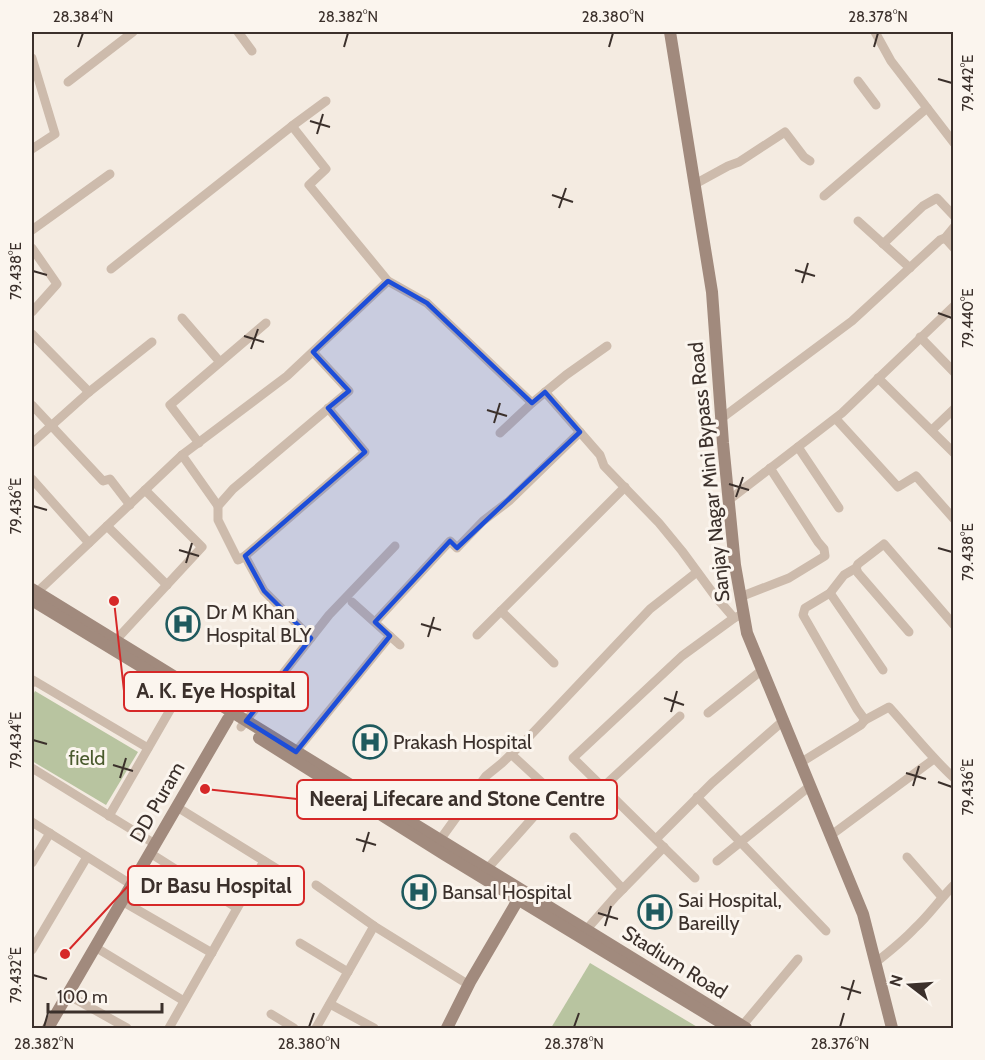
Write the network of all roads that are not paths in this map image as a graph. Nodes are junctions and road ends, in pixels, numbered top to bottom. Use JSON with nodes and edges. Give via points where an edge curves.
{"nodes":[{"id":1,"x":133,"y":32,"type":"edge"},
{"id":2,"x":238,"y":32,"type":"edge"},
{"id":3,"x":670,"y":32,"type":"edge"},
{"id":4,"x":875,"y":32,"type":"edge"},
{"id":5,"x":252,"y":51,"type":"dead end"},
{"id":6,"x":32,"y":58,"type":"edge"},
{"id":7,"x":858,"y":81,"type":"dead end"},
{"id":8,"x":68,"y":82,"type":"dead end"},
{"id":9,"x":326,"y":101,"type":"dead end"},
{"id":10,"x":876,"y":105,"type":"dead end"},
{"id":11,"x":927,"y":108,"type":"junction"},
{"id":12,"x":292,"y":126,"type":"junction"},
{"id":13,"x":954,"y":143,"type":"edge"},
{"id":14,"x":32,"y":149,"type":"edge"},
{"id":15,"x":810,"y":161,"type":"dead end"},
{"id":16,"x":110,"y":174,"type":"dead end"},
{"id":17,"x":695,"y":184,"type":"junction"},
{"id":18,"x":825,"y":196,"type":"dead end"},
{"id":19,"x":954,"y":216,"type":"edge"},
{"id":20,"x":858,"y":221,"type":"dead end"},
{"id":21,"x":954,"y":227,"type":"edge"},
{"id":22,"x":32,"y":230,"type":"edge"},
{"id":23,"x":945,"y":238,"type":"junction"},
{"id":24,"x":883,"y":244,"type":"junction"},
{"id":25,"x":32,"y":248,"type":"edge"},
{"id":26,"x":954,"y":248,"type":"edge"},
{"id":27,"x":910,"y":268,"type":"junction"},
{"id":28,"x":111,"y":269,"type":"dead end"},
{"id":29,"x":388,"y":281,"type":"junction"},
{"id":30,"x":954,"y":306,"type":"edge"},
{"id":31,"x":32,"y":312,"type":"edge"},
{"id":32,"x":182,"y":318,"type":"dead end"},
{"id":33,"x":266,"y":323,"type":"dead end"},
{"id":34,"x":32,"y":333,"type":"edge"},
{"id":35,"x":920,"y":337,"type":"junction"},
{"id":36,"x":152,"y":342,"type":"dead end"},
{"id":37,"x":607,"y":346,"type":"dead end"},
{"id":38,"x":313,"y":352,"type":"junction"},
{"id":39,"x":220,"y":362,"type":"junction"},
{"id":40,"x":954,"y":372,"type":"edge"},
{"id":41,"x":878,"y":378,"type":"junction"},
{"id":42,"x":89,"y":392,"type":"junction"},
{"id":43,"x":545,"y":392,"type":"junction"},
{"id":44,"x":532,"y":404,"type":"junction"},
{"id":45,"x":32,"y":405,"type":"edge"},
{"id":46,"x":328,"y":408,"type":"junction"},
{"id":47,"x":954,"y":408,"type":"edge"},
{"id":48,"x":722,"y":418,"type":"junction"},
{"id":49,"x":836,"y":419,"type":"junction"},
{"id":50,"x":51,"y":426,"type":"junction"},
{"id":51,"x":932,"y":430,"type":"junction"},
{"id":52,"x":580,"y":432,"type":"junction"},
{"id":53,"x":500,"y":434,"type":"dead end"},
{"id":54,"x":32,"y":443,"type":"edge"},
{"id":55,"x":199,"y":443,"type":"junction"},
{"id":56,"x":798,"y":447,"type":"junction"},
{"id":57,"x":954,"y":453,"type":"edge"},
{"id":58,"x":182,"y":455,"type":"junction"},
{"id":59,"x":770,"y":468,"type":"junction"},
{"id":60,"x":32,"y":479,"type":"edge"},
{"id":61,"x":625,"y":487,"type":"junction"},
{"id":62,"x":146,"y":490,"type":"junction"},
{"id":63,"x":729,"y":500,"type":"junction"},
{"id":64,"x":130,"y":505,"type":"junction"},
{"id":65,"x":218,"y":506,"type":"junction"},
{"id":66,"x":839,"y":508,"type":"dead end"},
{"id":67,"x":954,"y":519,"type":"edge"},
{"id":68,"x":107,"y":526,"type":"junction"},
{"id":69,"x":89,"y":543,"type":"junction"},
{"id":70,"x":395,"y":546,"type":"dead end"},
{"id":71,"x":245,"y":556,"type":"junction"},
{"id":72,"x":856,"y":568,"type":"junction"},
{"id":73,"x":697,"y":572,"type":"junction"},
{"id":74,"x":167,"y":585,"type":"junction"},
{"id":75,"x":830,"y":593,"type":"junction"},
{"id":76,"x":33,"y":595,"type":"edge"},
{"id":77,"x":740,"y":597,"type":"junction"},
{"id":78,"x":352,"y":602,"type":"dead end"},
{"id":79,"x":501,"y":611,"type":"junction"},
{"id":80,"x":739,"y":616,"type":"junction"},
{"id":81,"x":375,"y":622,"type":"junction"},
{"id":82,"x":954,"y":625,"type":"edge"},
{"id":83,"x":909,"y":632,"type":"dead end"},
{"id":84,"x":477,"y":635,"type":"dead end"},
{"id":85,"x":390,"y":636,"type":"junction"},
{"id":86,"x":311,"y":638,"type":"junction"},
{"id":87,"x":116,"y":641,"type":"junction"},
{"id":88,"x":400,"y":645,"type":"dead end"},
{"id":89,"x":554,"y":663,"type":"dead end"},
{"id":90,"x":762,"y":670,"type":"junction"},
{"id":91,"x":883,"y":670,"type":"dead end"},
{"id":92,"x":32,"y":683,"type":"edge"},
{"id":93,"x":181,"y":691,"type":"junction"},
{"id":94,"x":708,"y":713,"type":"dead end"},
{"id":95,"x":680,"y":716,"type":"dead end"},
{"id":96,"x":228,"y":719,"type":"junction"},
{"id":97,"x":783,"y":720,"type":"junction"},
{"id":98,"x":865,"y":720,"type":"junction"},
{"id":99,"x":244,"y":724,"type":"junction"},
{"id":100,"x":148,"y":748,"type":"junction"},
{"id":101,"x":512,"y":754,"type":"junction"},
{"id":102,"x":293,"y":755,"type":"junction"},
{"id":103,"x":934,"y":759,"type":"junction"},
{"id":104,"x":800,"y":763,"type":"junction"},
{"id":105,"x":32,"y":768,"type":"edge"},
{"id":106,"x":954,"y":778,"type":"edge"},
{"id":107,"x":810,"y":786,"type":"junction"},
{"id":108,"x":603,"y":787,"type":"junction"},
{"id":109,"x":697,"y":797,"type":"junction"},
{"id":110,"x":177,"y":807,"type":"junction"},
{"id":111,"x":109,"y":816,"type":"junction"},
{"id":112,"x":32,"y":822,"type":"edge"},
{"id":113,"x":50,"y":833,"type":"junction"},
{"id":114,"x":830,"y":836,"type":"junction"},
{"id":115,"x":574,"y":837,"type":"dead end"},
{"id":116,"x":656,"y":839,"type":"junction"},
{"id":117,"x":740,"y":842,"type":"junction"},
{"id":118,"x":437,"y":844,"type":"junction"},
{"id":119,"x":664,"y":847,"type":"junction"},
{"id":120,"x":153,"y":849,"type":"junction"},
{"id":121,"x":87,"y":857,"type":"junction"},
{"id":122,"x":907,"y":857,"type":"dead end"},
{"id":123,"x":264,"y":861,"type":"junction"},
{"id":124,"x":717,"y":861,"type":"dead end"},
{"id":125,"x":32,"y":863,"type":"edge"},
{"id":126,"x":487,"y":869,"type":"junction"},
{"id":127,"x":287,"y":875,"type":"dead end"},
{"id":128,"x":695,"y":878,"type":"dead end"},
{"id":129,"x":132,"y":885,"type":"junction"},
{"id":130,"x":316,"y":885,"type":"dead end"},
{"id":131,"x":954,"y":885,"type":"edge"},
{"id":132,"x":623,"y":889,"type":"junction"},
{"id":133,"x":520,"y":895,"type":"junction"},
{"id":134,"x":942,"y":897,"type":"junction"},
{"id":135,"x":122,"y":901,"type":"junction"},
{"id":136,"x":237,"y":908,"type":"junction"},
{"id":137,"x":374,"y":926,"type":"junction"},
{"id":138,"x":586,"y":930,"type":"junction"},
{"id":139,"x":826,"y":931,"type":"dead end"},
{"id":140,"x":300,"y":943,"type":"dead end"},
{"id":141,"x":95,"y":947,"type":"junction"},
{"id":142,"x":32,"y":950,"type":"edge"},
{"id":143,"x":212,"y":953,"type":"junction"},
{"id":144,"x":798,"y":959,"type":"dead end"},
{"id":145,"x":875,"y":963,"type":"junction"},
{"id":146,"x":348,"y":972,"type":"junction"},
{"id":147,"x":469,"y":985,"type":"junction"},
{"id":148,"x":68,"y":994,"type":"junction"},
{"id":149,"x":184,"y":1001,"type":"junction"},
{"id":150,"x":330,"y":1004,"type":"junction"},
{"id":151,"x":271,"y":1014,"type":"dead end"},
{"id":152,"x":739,"y":1028,"type":"edge"},
{"id":153,"x":48,"y":1029,"type":"edge"},
{"id":154,"x":127,"y":1029,"type":"edge"},
{"id":155,"x":169,"y":1029,"type":"edge"},
{"id":156,"x":294,"y":1029,"type":"edge"},
{"id":157,"x":316,"y":1029,"type":"edge"},
{"id":158,"x":374,"y":1029,"type":"edge"},
{"id":159,"x":447,"y":1029,"type":"edge"},
{"id":160,"x":892,"y":1029,"type":"edge"}],
"edges":[{"from":1,"to":8,"type":"street"},
{"from":2,"to":5,"type":"street"},
{"from":3,"to":17,"type":"street","name":"Sanjay Nagar Mini Bypass Road"},
{"from":4,"to":11,"type":"street","via":[[891,61]]},
{"from":6,"to":14,"type":"street","via":[[55,134]]},
{"from":7,"to":10,"type":"street"},
{"from":9,"to":12,"type":"street"},
{"from":11,"to":13,"type":"street"},
{"from":11,"to":18,"type":"street"},
{"from":12,"to":28,"type":"street"},
{"from":12,"to":29,"type":"street","via":[[326,169],[309,185]]},
{"from":15,"to":17,"type":"street","via":[[785,132]]},
{"from":16,"to":22,"type":"street"},
{"from":17,"to":48,"type":"street","name":"Sanjay Nagar Mini Bypass Road","via":[[712,292]]},
{"from":19,"to":24,"type":"street","via":[[937,198]]},
{"from":20,"to":24,"type":"street"},
{"from":21,"to":23,"type":"street"},
{"from":23,"to":26,"type":"street"},
{"from":23,"to":27,"type":"street"},
{"from":24,"to":27,"type":"street"},
{"from":25,"to":31,"type":"street","via":[[57,284]]},
{"from":27,"to":48,"type":"street","via":[[852,321]]},
{"from":29,"to":38,"type":"street"},
{"from":29,"to":44,"type":"street","via":[[427,303]]},
{"from":30,"to":35,"type":"street"},
{"from":32,"to":39,"type":"street"},
{"from":33,"to":39,"type":"street"},
{"from":34,"to":42,"type":"street"},
{"from":35,"to":40,"type":"street"},
{"from":35,"to":41,"type":"street"},
{"from":36,"to":42,"type":"street"},
{"from":37,"to":43,"type":"street"},
{"from":38,"to":46,"type":"street","via":[[348,391]]},
{"from":38,"to":55,"type":"street"},
{"from":39,"to":55,"type":"street","via":[[170,405]]},
{"from":41,"to":49,"type":"street"},
{"from":41,"to":51,"type":"street"},
{"from":42,"to":50,"type":"street"},
{"from":43,"to":44,"type":"street"},
{"from":43,"to":52,"type":"street"},
{"from":44,"to":53,"type":"street"},
{"from":45,"to":50,"type":"street"},
{"from":46,"to":65,"type":"street"},
{"from":46,"to":71,"type":"street","via":[[364,452]]},
{"from":47,"to":51,"type":"street"},
{"from":48,"to":63,"type":"street","name":"Sanjay Nagar Mini Bypass Road"},
{"from":49,"to":56,"type":"street"},
{"from":49,"to":67,"type":"street","via":[[898,487],[916,476]]},
{"from":50,"to":54,"type":"street"},
{"from":50,"to":64,"type":"street","via":[[103,481],[110,479]]},
{"from":51,"to":57,"type":"street"},
{"from":52,"to":61,"type":"street"},
{"from":52,"to":81,"type":"street","via":[[457,548],[450,541]]},
{"from":55,"to":58,"type":"street"},
{"from":56,"to":59,"type":"street"},
{"from":56,"to":66,"type":"street"},
{"from":58,"to":62,"type":"street"},
{"from":58,"to":65,"type":"street"},
{"from":59,"to":63,"type":"street"},
{"from":59,"to":77,"type":"street","via":[[825,556],[789,578]]},
{"from":60,"to":69,"type":"street"},
{"from":61,"to":73,"type":"street","via":[[660,523]]},
{"from":61,"to":79,"type":"street"},
{"from":62,"to":64,"type":"street"},
{"from":62,"to":74,"type":"street","via":[[202,547]]},
{"from":63,"to":77,"type":"street","name":"Sanjay Nagar Mini Bypass Road"},
{"from":64,"to":68,"type":"street"},
{"from":65,"to":71,"type":"street","via":[[218,520],[238,560]]},
{"from":68,"to":69,"type":"street"},
{"from":68,"to":74,"type":"street"},
{"from":69,"to":76,"type":"street"},
{"from":70,"to":86,"type":"street"},
{"from":71,"to":86,"type":"street","via":[[264,591]]},
{"from":72,"to":75,"type":"street","via":[[843,575]]},
{"from":72,"to":82,"type":"street","via":[[884,544]]},
{"from":72,"to":83,"type":"street"},
{"from":73,"to":80,"type":"street","via":[[715,597]]},
{"from":73,"to":101,"type":"street","via":[[650,609]]},
{"from":74,"to":87,"type":"street"},
{"from":75,"to":91,"type":"street"},
{"from":75,"to":98,"type":"street","via":[[806,608],[803,615]]},
{"from":76,"to":87,"type":"street","name":"Stadium Road"},
{"from":76,"to":93,"type":"street","name":"Stadium Road"},
{"from":77,"to":80,"type":"street","name":"Sanjay Nagar Mini Bypass Road"},
{"from":78,"to":81,"type":"street"},
{"from":79,"to":84,"type":"street"},
{"from":79,"to":89,"type":"street"},
{"from":80,"to":90,"type":"street","name":"Sanjay Nagar Mini Bypass Road"},
{"from":80,"to":108,"type":"street","via":[[682,656],[573,758]]},
{"from":81,"to":85,"type":"street"},
{"from":85,"to":88,"type":"street"},
{"from":85,"to":102,"type":"street"},
{"from":86,"to":99,"type":"street"},
{"from":87,"to":99,"type":"street","name":"Stadium Road"},
{"from":90,"to":94,"type":"street"},
{"from":90,"to":97,"type":"street","name":"Sanjay Nagar Mini Bypass Road"},
{"from":92,"to":100,"type":"street","via":[[33,680]]},
{"from":93,"to":96,"type":"street","name":"Stadium Road"},
{"from":93,"to":100,"type":"street"},
{"from":95,"to":108,"type":"street"},
{"from":96,"to":99,"type":"street","name":"Stadium Road"},
{"from":96,"to":110,"type":"street","name":"DD Puram"},
{"from":97,"to":104,"type":"street","name":"Sanjay Nagar Mini Bypass Road"},
{"from":97,"to":109,"type":"street"},
{"from":98,"to":103,"type":"street","via":[[889,707]]},
{"from":98,"to":104,"type":"street"},
{"from":99,"to":102,"type":"street","name":"Stadium Road"},
{"from":100,"to":111,"type":"street"},
{"from":101,"to":118,"type":"street","via":[[486,776]]},
{"from":101,"to":126,"type":"street","via":[[553,795]]},
{"from":102,"to":118,"type":"street","name":"Stadium Road"},
{"from":103,"to":106,"type":"street"},
{"from":103,"to":114,"type":"street"},
{"from":104,"to":107,"type":"street","name":"Sanjay Nagar Mini Bypass Road"},
{"from":105,"to":111,"type":"street"},
{"from":107,"to":114,"type":"street","name":"Sanjay Nagar Mini Bypass Road"},
{"from":107,"to":117,"type":"street"},
{"from":108,"to":116,"type":"street"},
{"from":109,"to":116,"type":"street"},
{"from":109,"to":117,"type":"street"},
{"from":110,"to":120,"type":"street","name":"DD Puram"},
{"from":110,"to":123,"type":"street"},
{"from":111,"to":120,"type":"street"},
{"from":112,"to":113,"type":"street"},
{"from":113,"to":121,"type":"street"},
{"from":113,"to":125,"type":"street"},
{"from":114,"to":145,"type":"street","name":"Sanjay Nagar Mini Bypass Road","via":[[863,914]]},
{"from":115,"to":132,"type":"street"},
{"from":116,"to":119,"type":"street"},
{"from":117,"to":124,"type":"street"},
{"from":117,"to":139,"type":"street"},
{"from":118,"to":126,"type":"street","name":"Stadium Road"},
{"from":118,"to":133,"type":"street","name":"Stadium Road"},
{"from":119,"to":128,"type":"street"},
{"from":119,"to":132,"type":"street"},
{"from":120,"to":129,"type":"street","name":"DD Puram"},
{"from":120,"to":136,"type":"street"},
{"from":121,"to":129,"type":"street"},
{"from":121,"to":142,"type":"street"},
{"from":122,"to":134,"type":"street"},
{"from":123,"to":127,"type":"street"},
{"from":123,"to":136,"type":"street"},
{"from":126,"to":133,"type":"street","name":"Stadium Road"},
{"from":129,"to":135,"type":"street","name":"DD Puram"},
{"from":130,"to":137,"type":"street"},
{"from":131,"to":134,"type":"street"},
{"from":132,"to":138,"type":"street"},
{"from":133,"to":138,"type":"street","name":"Stadium Road"},
{"from":133,"to":147,"type":"street"},
{"from":133,"to":152,"type":"street","name":"Stadium Road"},
{"from":134,"to":145,"type":"street","via":[[915,929]]},
{"from":135,"to":141,"type":"street","name":"DD Puram"},
{"from":135,"to":143,"type":"street"},
{"from":136,"to":143,"type":"street"},
{"from":137,"to":146,"type":"street"},
{"from":137,"to":147,"type":"street"},
{"from":138,"to":152,"type":"street","name":"Stadium Road"},
{"from":140,"to":146,"type":"street"},
{"from":141,"to":148,"type":"street","name":"DD Puram"},
{"from":141,"to":149,"type":"street"},
{"from":143,"to":149,"type":"street"},
{"from":144,"to":152,"type":"street"},
{"from":145,"to":160,"type":"street","name":"Sanjay Nagar Mini Bypass Road"},
{"from":146,"to":150,"type":"street"},
{"from":147,"to":159,"type":"street"},
{"from":148,"to":153,"type":"street","name":"DD Puram"},
{"from":148,"to":154,"type":"street"},
{"from":149,"to":155,"type":"street"},
{"from":150,"to":157,"type":"street"},
{"from":150,"to":158,"type":"street"},
{"from":151,"to":156,"type":"street"}]}
